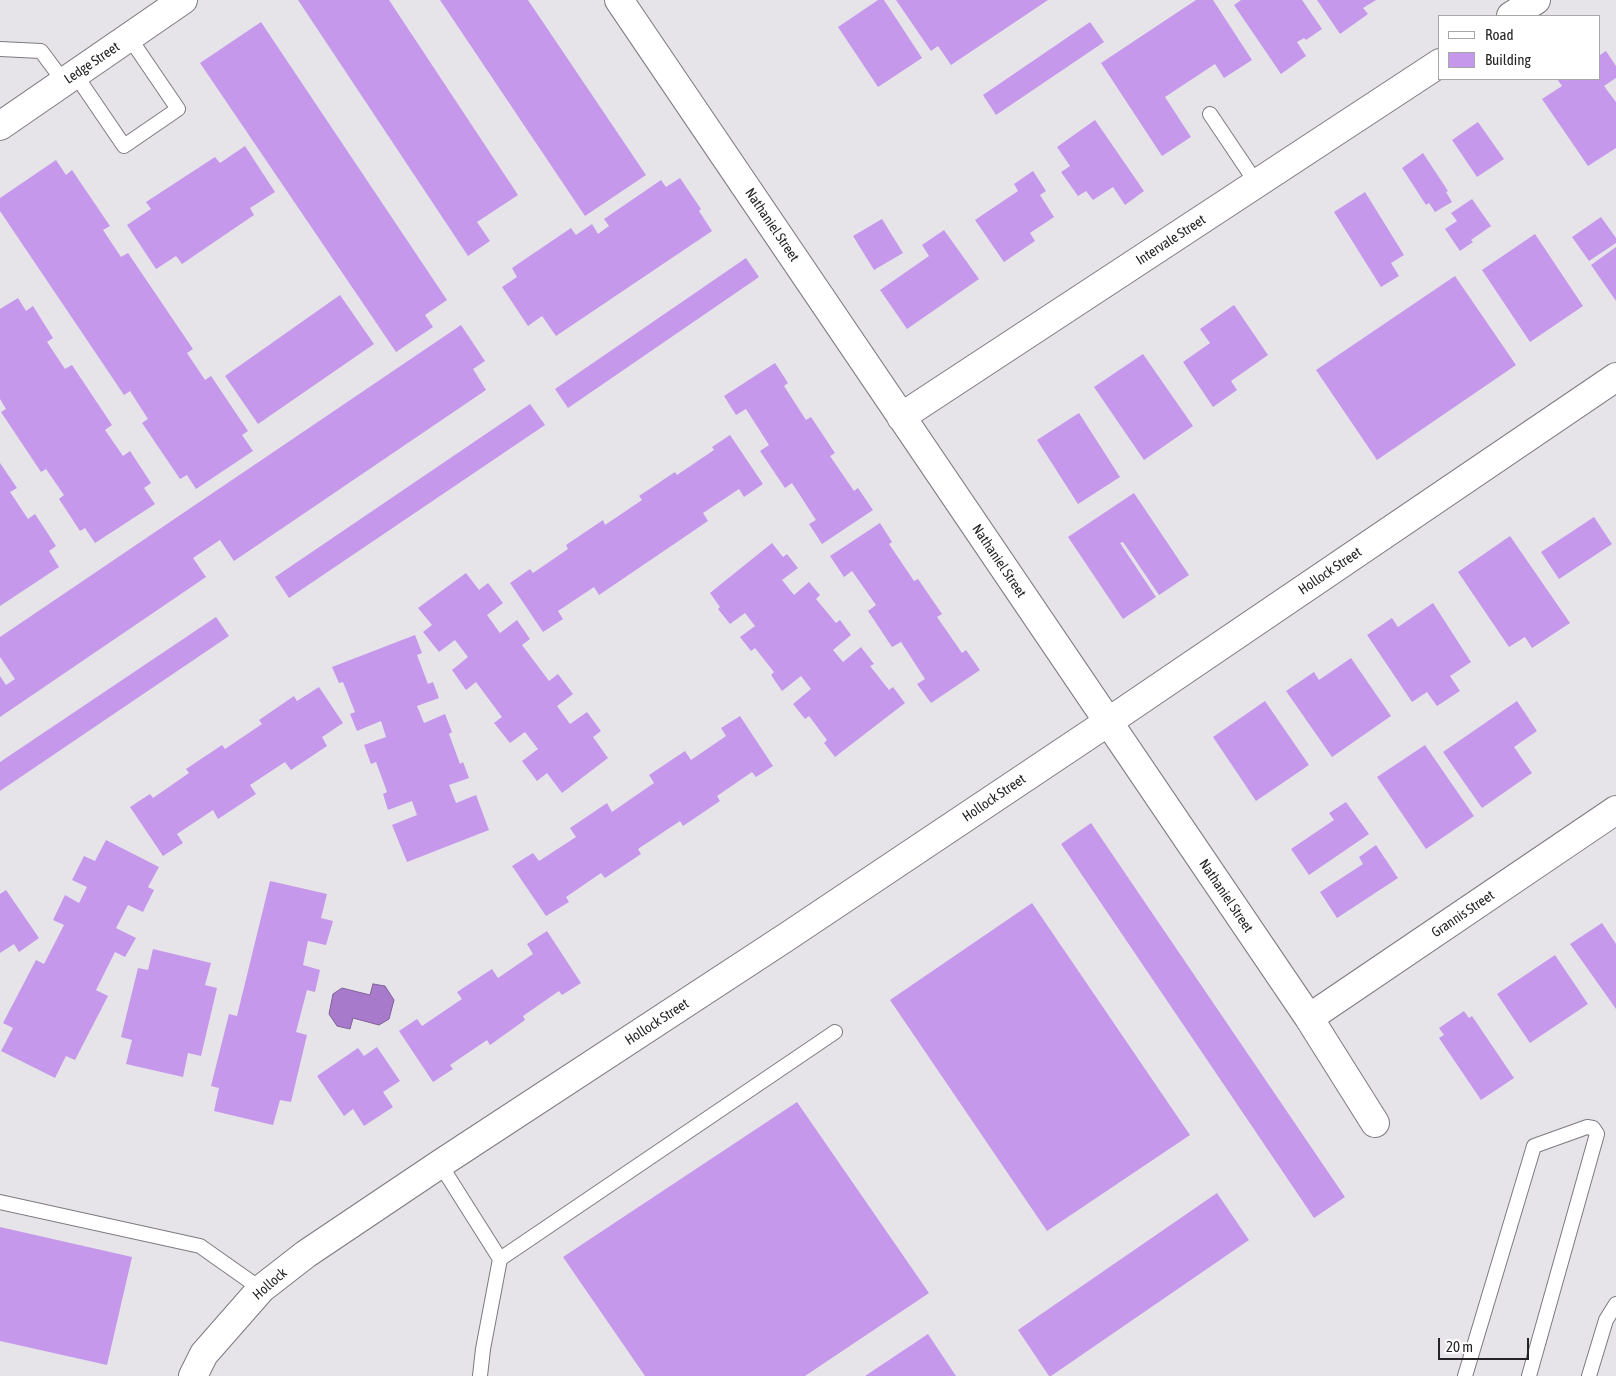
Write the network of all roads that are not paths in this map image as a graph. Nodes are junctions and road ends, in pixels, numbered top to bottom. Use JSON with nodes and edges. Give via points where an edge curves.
{"nodes":[{"id":1,"x":183,"y":0,"type":"edge"},
{"id":2,"x":619,"y":0,"type":"edge"},
{"id":3,"x":1536,"y":0,"type":"edge"},
{"id":4,"x":1513,"y":15,"type":"edge"},
{"id":5,"x":129,"y":37,"type":"junction"},
{"id":6,"x":0,"y":50,"type":"edge"},
{"id":7,"x":1438,"y":64,"type":"edge"},
{"id":8,"x":70,"y":78,"type":"junction"},
{"id":9,"x":1210,"y":114,"type":"dead end"},
{"id":10,"x":0,"y":126,"type":"edge"},
{"id":11,"x":1257,"y":184,"type":"junction"},
{"id":12,"x":1616,"y":377,"type":"edge"},
{"id":13,"x":902,"y":417,"type":"junction"},
{"id":14,"x":1108,"y":722,"type":"junction"},
{"id":15,"x":1616,"y":810,"type":"edge"},
{"id":16,"x":1309,"y":1018,"type":"junction"},
{"id":17,"x":836,"y":1032,"type":"dead end"},
{"id":18,"x":1375,"y":1124,"type":"dead end"},
{"id":19,"x":440,"y":1164,"type":"junction"},
{"id":20,"x":0,"y":1202,"type":"edge"},
{"id":21,"x":368,"y":1213,"type":"joint"},
{"id":22,"x":500,"y":1259,"type":"junction"},
{"id":23,"x":261,"y":1289,"type":"junction"},
{"id":24,"x":1616,"y":1304,"type":"edge"},
{"id":25,"x":193,"y":1376,"type":"edge"},
{"id":26,"x":480,"y":1376,"type":"edge"},
{"id":27,"x":1465,"y":1376,"type":"edge"},
{"id":28,"x":1530,"y":1376,"type":"edge"},
{"id":29,"x":1589,"y":1376,"type":"edge"}],
"edges":[{"from":1,"to":5,"type":"street","name":"Ledge Street"},
{"from":2,"to":13,"type":"street","name":"Nathaniel Street"},
{"from":3,"to":4,"type":"street"},
{"from":5,"to":8,"type":"street","name":"Ledge Street"},
{"from":5,"to":8,"type":"lane","via":[[178,109],[124,146]]},
{"from":6,"to":8,"type":"lane","via":[[41,51]]},
{"from":7,"to":11,"type":"street","name":"Intervale Street"},
{"from":8,"to":10,"type":"street","name":"Ledge Street"},
{"from":9,"to":11,"type":"lane"},
{"from":11,"to":13,"type":"street","name":"Intervale Street"},
{"from":12,"to":14,"type":"street","name":"Hollock Street"},
{"from":13,"to":14,"type":"street","name":"Nathaniel Street"},
{"from":14,"to":16,"type":"street","name":"Nathaniel Street"},
{"from":14,"to":19,"type":"street","name":"Hollock Street"},
{"from":15,"to":16,"type":"street","name":"Grannis Street"},
{"from":16,"to":18,"type":"street","name":"Nathaniel Street"},
{"from":17,"to":22,"type":"lane"},
{"from":19,"to":21,"type":"street","name":"Hollock Street"},
{"from":19,"to":22,"type":"lane"},
{"from":20,"to":23,"type":"lane","via":[[200,1246]]},
{"from":21,"to":23,"type":"street","name":"Hollock"},
{"from":22,"to":26,"type":"lane"},
{"from":23,"to":25,"type":"street","name":"Hollock","via":[[204,1354]]},
{"from":24,"to":29,"type":"lane","via":[[1606,1320]]},
{"from":27,"to":28,"type":"lane","via":[[1534,1146],[1587,1126],[1596,1134]]}]}
